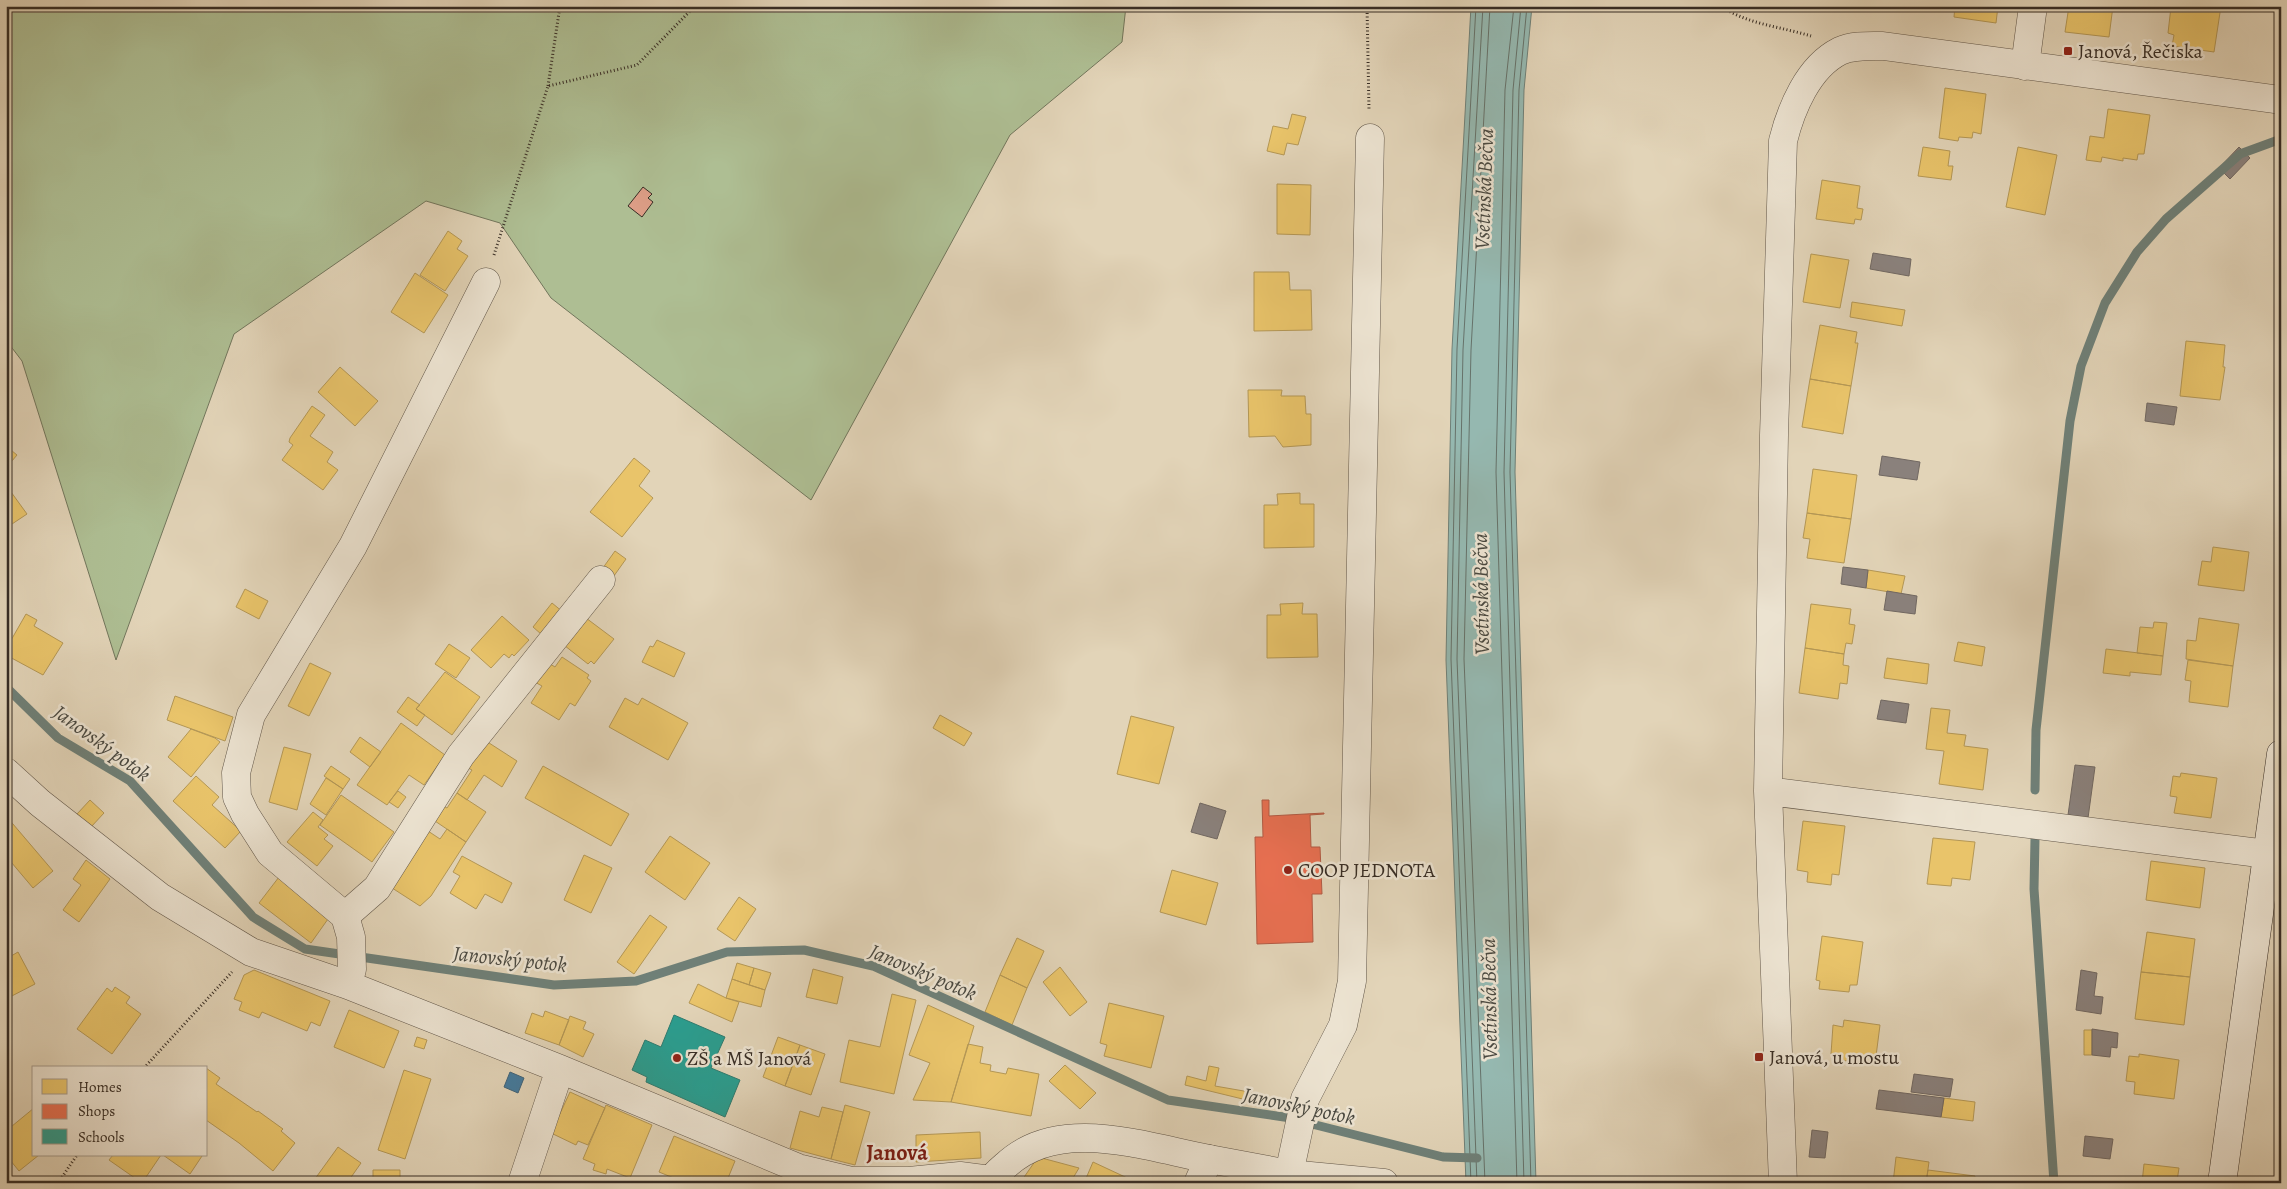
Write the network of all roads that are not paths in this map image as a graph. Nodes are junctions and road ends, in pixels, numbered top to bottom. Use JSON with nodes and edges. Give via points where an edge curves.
{"nodes":[{"id":1,"x":2033,"y":6,"type":"edge"},
{"id":2,"x":2025,"y":66,"type":"junction"},
{"id":3,"x":2281,"y":100,"type":"edge"},
{"id":4,"x":1370,"y":138,"type":"road end"},
{"id":5,"x":486,"y":282,"type":"road end"},
{"id":6,"x":601,"y":580,"type":"dead end"},
{"id":7,"x":2281,"y":754,"type":"edge"},
{"id":8,"x":6,"y":772,"type":"edge"},
{"id":9,"x":1768,"y":791,"type":"junction"},
{"id":10,"x":2267,"y":854,"type":"junction"},
{"id":11,"x":348,"y":927,"type":"junction"},
{"id":12,"x":350,"y":977,"type":"junction"},
{"id":13,"x":560,"y":1069,"type":"junction"},
{"id":14,"x":1204,"y":1171,"type":"edge"},
{"id":15,"x":1289,"y":1174,"type":"junction"},
{"id":16,"x":990,"y":1181,"type":"edge"},
{"id":17,"x":1376,"y":1182,"type":"edge"},
{"id":18,"x":522,"y":1183,"type":"edge"},
{"id":19,"x":1783,"y":1183,"type":"edge"},
{"id":20,"x":2222,"y":1183,"type":"edge"}],
"edges":[{"from":1,"to":2,"type":"street"},
{"from":2,"to":3,"type":"street"},
{"from":2,"to":9,"type":"street","via":[[1883,46],[1862,46],[1840,51],[1822,65],[1809,80],[1789,117],[1783,141]]},
{"from":4,"to":15,"type":"street","via":[[1352,981],[1343,1025],[1305,1098]]},
{"from":5,"to":11,"type":"street","via":[[353,546],[250,715],[236,773],[237,797],[244,814],[270,853]]},
{"from":6,"to":11,"type":"street","via":[[461,755],[377,888]]},
{"from":7,"to":10,"type":"street"},
{"from":8,"to":12,"type":"street","via":[[40,803],[160,897],[251,952]]},
{"from":9,"to":10,"type":"street"},
{"from":9,"to":19,"type":"street"},
{"from":10,"to":20,"type":"street"},
{"from":11,"to":12,"type":"street"},
{"from":12,"to":13,"type":"street"},
{"from":13,"to":16,"type":"street","via":[[823,1176],[880,1182],[960,1176]]},
{"from":13,"to":18,"type":"street"},
{"from":14,"to":15,"type":"street"},
{"from":14,"to":16,"type":"street","via":[[1109,1140],[1058,1139],[1023,1151]]},
{"from":15,"to":17,"type":"street"}]}
